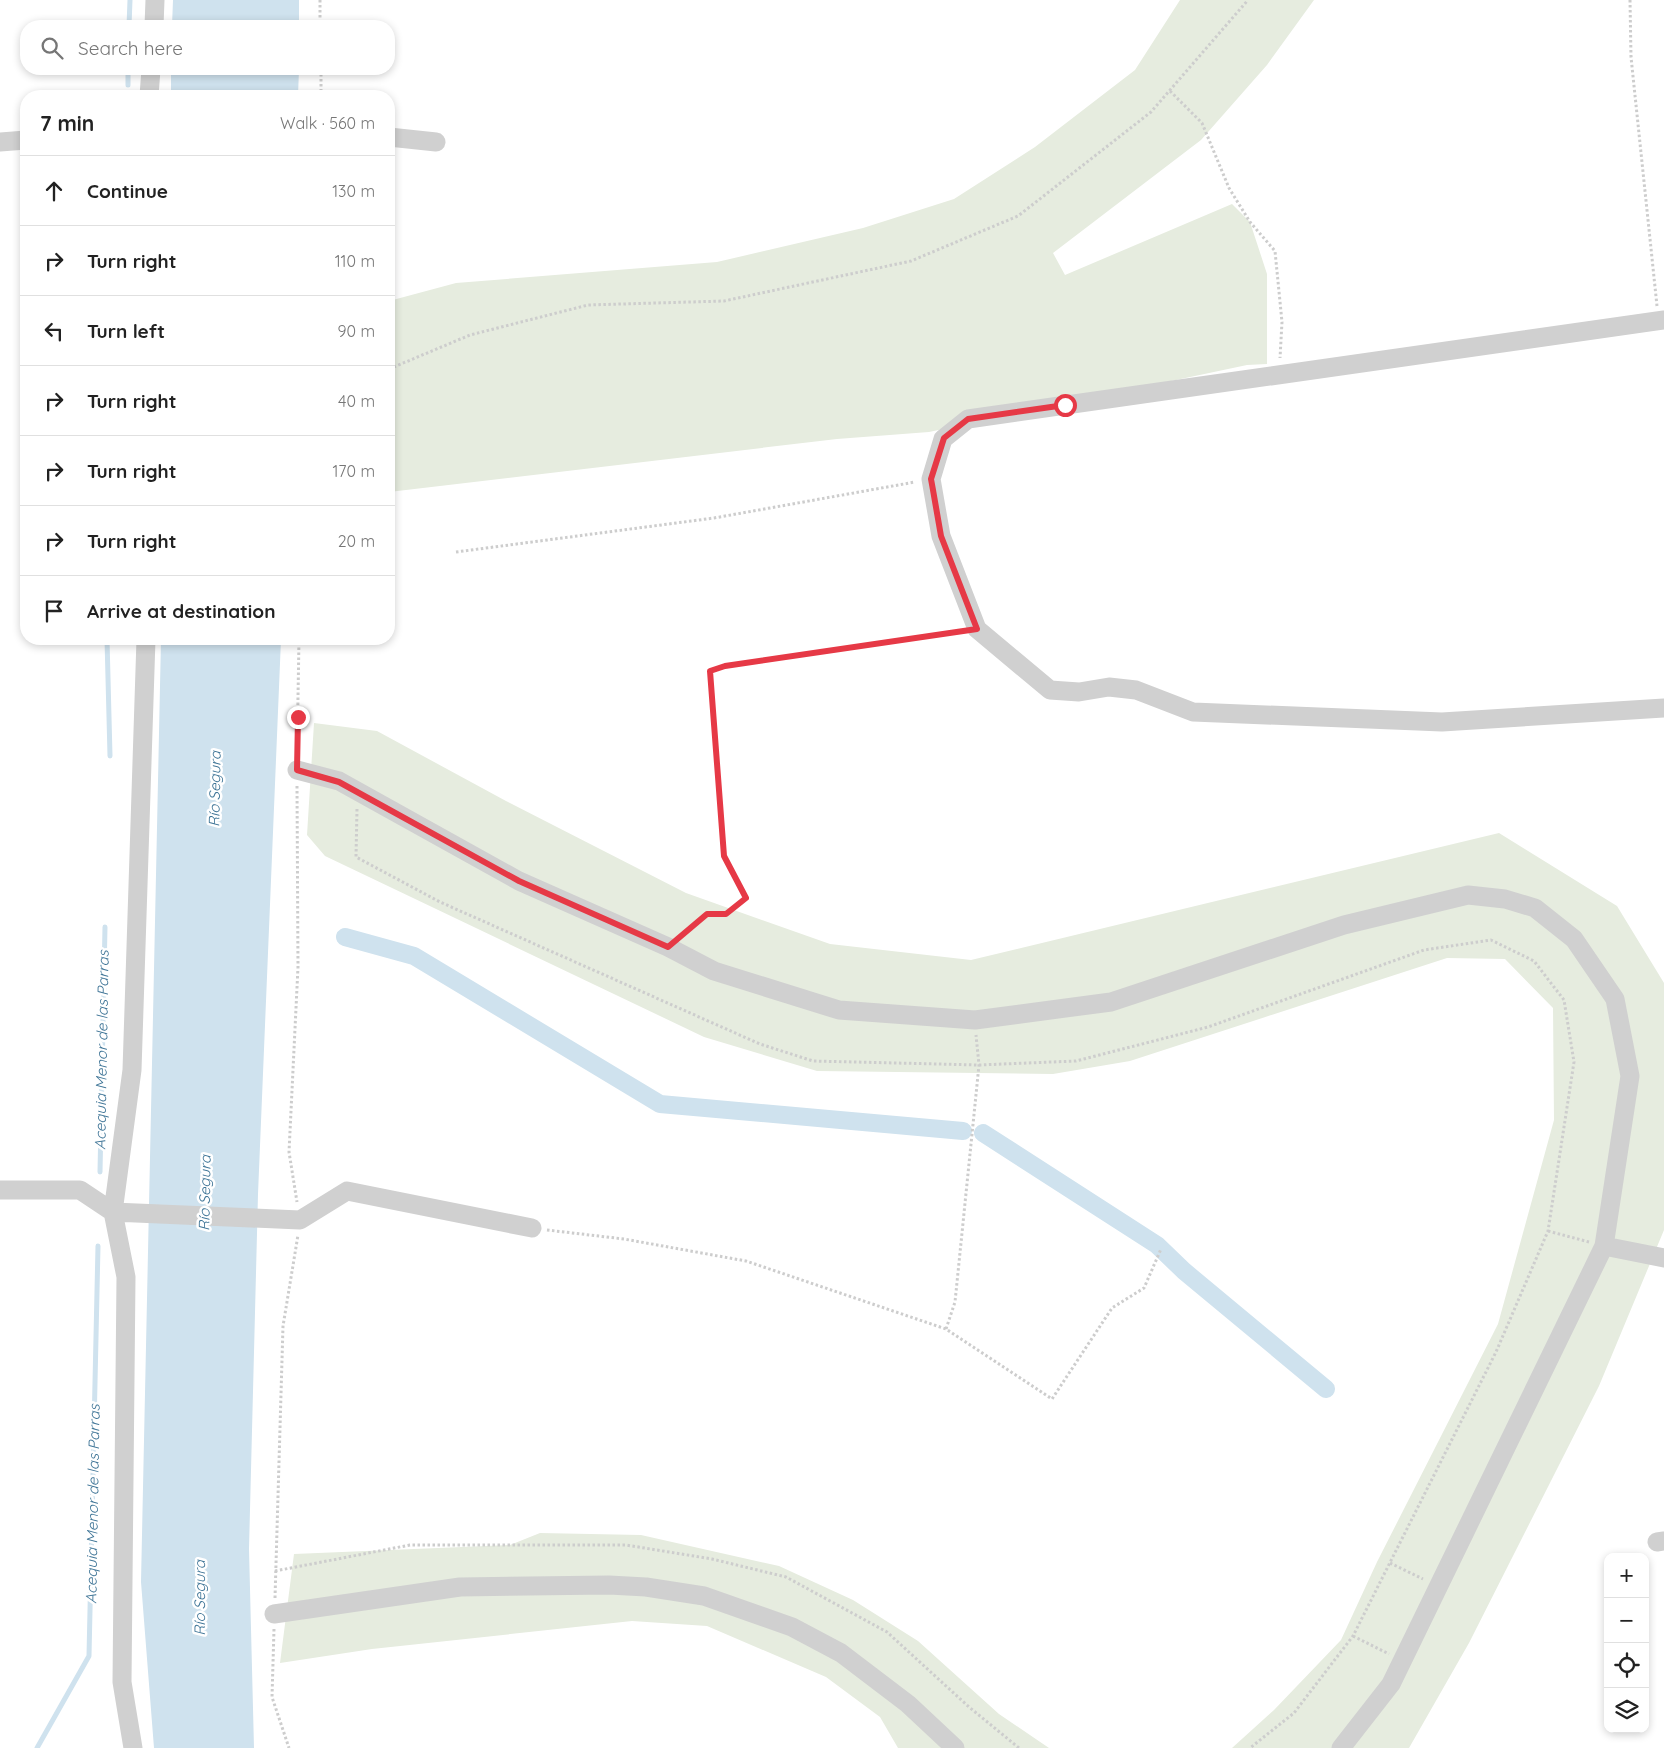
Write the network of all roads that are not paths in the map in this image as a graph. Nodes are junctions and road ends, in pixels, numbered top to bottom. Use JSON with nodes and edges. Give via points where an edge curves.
{"nodes":[{"id":1,"x":156,"y":0,"type":"edge"},
{"id":2,"x":154,"y":20,"type":"edge"},
{"id":3,"x":151,"y":75,"type":"edge"},
{"id":4,"x":149,"y":90,"type":"edge"},
{"id":5,"x":395,"y":138,"type":"edge"},
{"id":6,"x":20,"y":140,"type":"edge"},
{"id":7,"x":0,"y":142,"type":"edge"},
{"id":8,"x":436,"y":142,"type":"dead end"},
{"id":9,"x":1662,"y":321,"type":"edge"},
{"id":10,"x":146,"y":645,"type":"edge"},
{"id":11,"x":1664,"y":708,"type":"edge"},
{"id":12,"x":297,"y":770,"type":"road end"},
{"id":13,"x":0,"y":1190,"type":"edge"},
{"id":14,"x":113,"y":1212,"type":"junction"},
{"id":15,"x":532,"y":1228,"type":"road end"},
{"id":16,"x":1604,"y":1246,"type":"junction"},
{"id":17,"x":1664,"y":1258,"type":"edge"},
{"id":18,"x":274,"y":1614,"type":"road end"},
{"id":19,"x":133,"y":1748,"type":"edge"},
{"id":20,"x":955,"y":1748,"type":"edge"},
{"id":21,"x":1341,"y":1748,"type":"edge"}],
"edges":[{"from":1,"to":2,"type":"street"},
{"from":3,"to":4,"type":"street"},
{"from":5,"to":8,"type":"street"},
{"from":6,"to":7,"type":"street"},
{"from":9,"to":11,"type":"street","via":[[968,419],[944,438],[931,479],[941,536],[977,629],[1050,690],[1079,692],[1109,687],[1136,690],[1193,712],[1442,722]]},
{"from":10,"to":14,"type":"street","via":[[132,1070]]},
{"from":12,"to":16,"type":"street","via":[[339,782],[519,881],[668,947],[714,971],[839,1010],[975,1020],[1112,1002],[1344,925],[1468,895],[1505,899],[1535,908],[1574,938],[1615,999],[1630,1076]]},
{"from":13,"to":14,"type":"street","via":[[80,1190]]},
{"from":14,"to":15,"type":"street","via":[[300,1220],[347,1191]]},
{"from":14,"to":19,"type":"street","via":[[126,1277],[122,1682]]},
{"from":16,"to":17,"type":"street"},
{"from":16,"to":21,"type":"street","via":[[1391,1684]]},
{"from":18,"to":20,"type":"street","via":[[460,1587],[609,1585],[704,1596],[792,1627],[841,1653],[908,1704]]}]}
